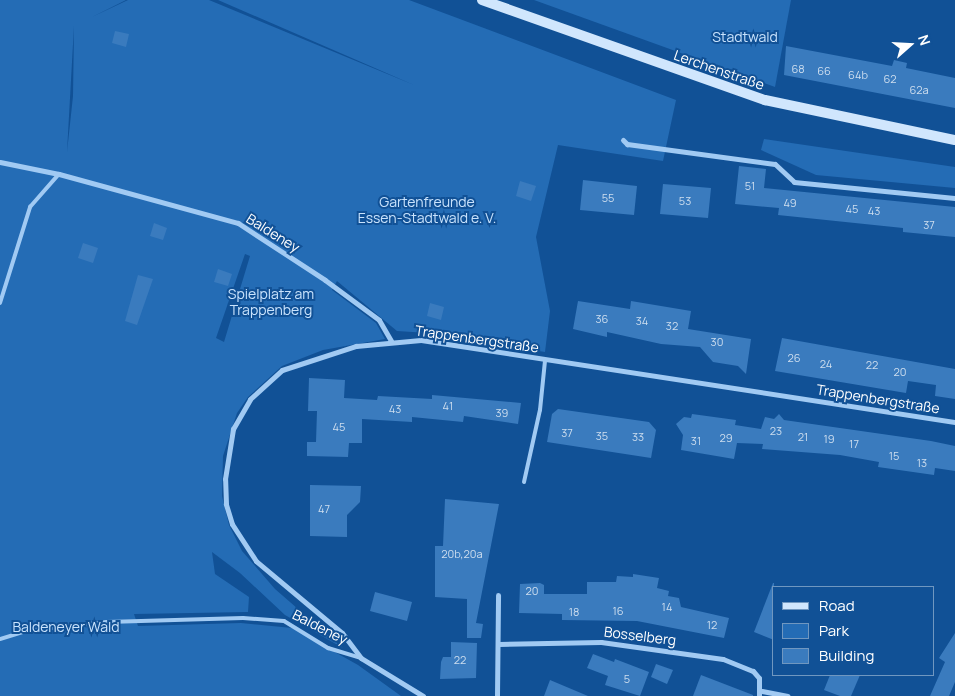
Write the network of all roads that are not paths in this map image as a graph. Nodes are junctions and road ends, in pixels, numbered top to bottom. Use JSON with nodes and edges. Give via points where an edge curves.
{"nodes":[{"id":1,"x":482,"y":0,"type":"edge"},
{"id":2,"x":623,"y":140,"type":"dead end"},
{"id":3,"x":955,"y":140,"type":"edge"},
{"id":4,"x":0,"y":162,"type":"edge"},
{"id":5,"x":58,"y":174,"type":"junction"},
{"id":6,"x":955,"y":198,"type":"edge"},
{"id":7,"x":0,"y":303,"type":"edge"},
{"id":8,"x":391,"y":341,"type":"junction"},
{"id":9,"x":545,"y":361,"type":"junction"},
{"id":10,"x":955,"y":422,"type":"edge"},
{"id":11,"x":524,"y":482,"type":"dead end"},
{"id":12,"x":498,"y":594,"type":"dead end"},
{"id":13,"x":0,"y":639,"type":"edge"},
{"id":14,"x":498,"y":644,"type":"junction"},
{"id":15,"x":361,"y":658,"type":"junction"},
{"id":16,"x":760,"y":693,"type":"edge"},
{"id":17,"x":423,"y":696,"type":"edge"},
{"id":18,"x":497,"y":696,"type":"edge"},
{"id":19,"x":788,"y":696,"type":"edge"}],
"edges":[{"from":1,"to":3,"type":"main road","name":"Lerchenstraße","via":[[756,97]]},
{"from":2,"to":6,"type":"street","via":[[627,144],[775,164],[794,182]]},
{"from":4,"to":5,"type":"street","name":"Baldeney"},
{"from":5,"to":7,"type":"lane","via":[[30,207]]},
{"from":5,"to":8,"type":"street","name":"Baldeney","via":[[238,223],[379,320]]},
{"from":8,"to":9,"type":"street","name":"Trappenbergstraße","via":[[421,340]]},
{"from":8,"to":15,"type":"street","name":"Trappenbergstraße","via":[[325,353],[274,376],[243,409],[233,429],[226,460],[227,509],[248,552],[268,573],[342,633]]},
{"from":9,"to":10,"type":"street","name":"Trappenbergstraße"},
{"from":9,"to":11,"type":"lane","via":[[540,410]]},
{"from":12,"to":14,"type":"street"},
{"from":13,"to":15,"type":"lane","name":"Baldeney","via":[[26,631],[106,622],[243,618],[284,621],[328,648]]},
{"from":14,"to":16,"type":"street","name":"Bosselberg","via":[[601,642],[723,658],[753,671]]},
{"from":14,"to":18,"type":"street"},
{"from":15,"to":17,"type":"street","name":"Trappenbergstraße"},
{"from":16,"to":19,"type":"street","name":"Bosselberg"}]}
